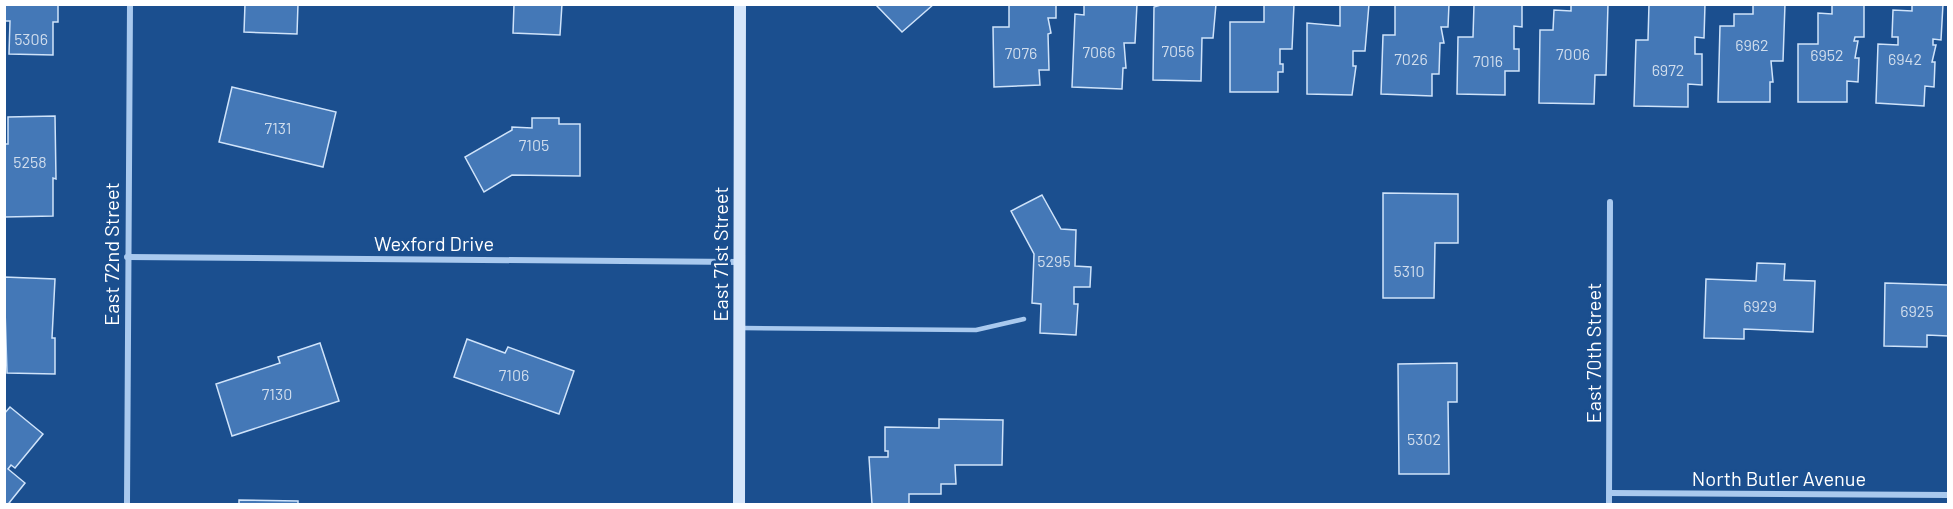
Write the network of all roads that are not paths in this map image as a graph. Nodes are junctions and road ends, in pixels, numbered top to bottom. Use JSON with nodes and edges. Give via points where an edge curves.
{"nodes":[{"id":1,"x":130,"y":4,"type":"edge"},
{"id":2,"x":740,"y":4,"type":"edge"},
{"id":3,"x":1610,"y":202,"type":"dead end"},
{"id":4,"x":127,"y":257,"type":"junction"},
{"id":5,"x":740,"y":262,"type":"junction"},
{"id":6,"x":1024,"y":319,"type":"dead end"},
{"id":7,"x":739,"y":328,"type":"junction"},
{"id":8,"x":1610,"y":493,"type":"junction"},
{"id":9,"x":1948,"y":495,"type":"edge"},
{"id":10,"x":126,"y":504,"type":"edge"},
{"id":11,"x":739,"y":504,"type":"edge"},
{"id":12,"x":1610,"y":504,"type":"edge"}],
"edges":[{"from":1,"to":4,"type":"street","name":"East 72nd Street"},
{"from":2,"to":5,"type":"main road","name":"East 71st Street"},
{"from":3,"to":8,"type":"street","name":"East 70th Street"},
{"from":4,"to":5,"type":"street","name":"Wexford Drive"},
{"from":4,"to":10,"type":"street","name":"East 72nd Street"},
{"from":5,"to":7,"type":"main road","name":"East 71st Street"},
{"from":6,"to":7,"type":"lane","via":[[975,330]]},
{"from":7,"to":11,"type":"main road","name":"East 71st Street"},
{"from":8,"to":9,"type":"street","name":"North Butler Avenue"},
{"from":8,"to":12,"type":"street","name":"East 70th Street"}]}
